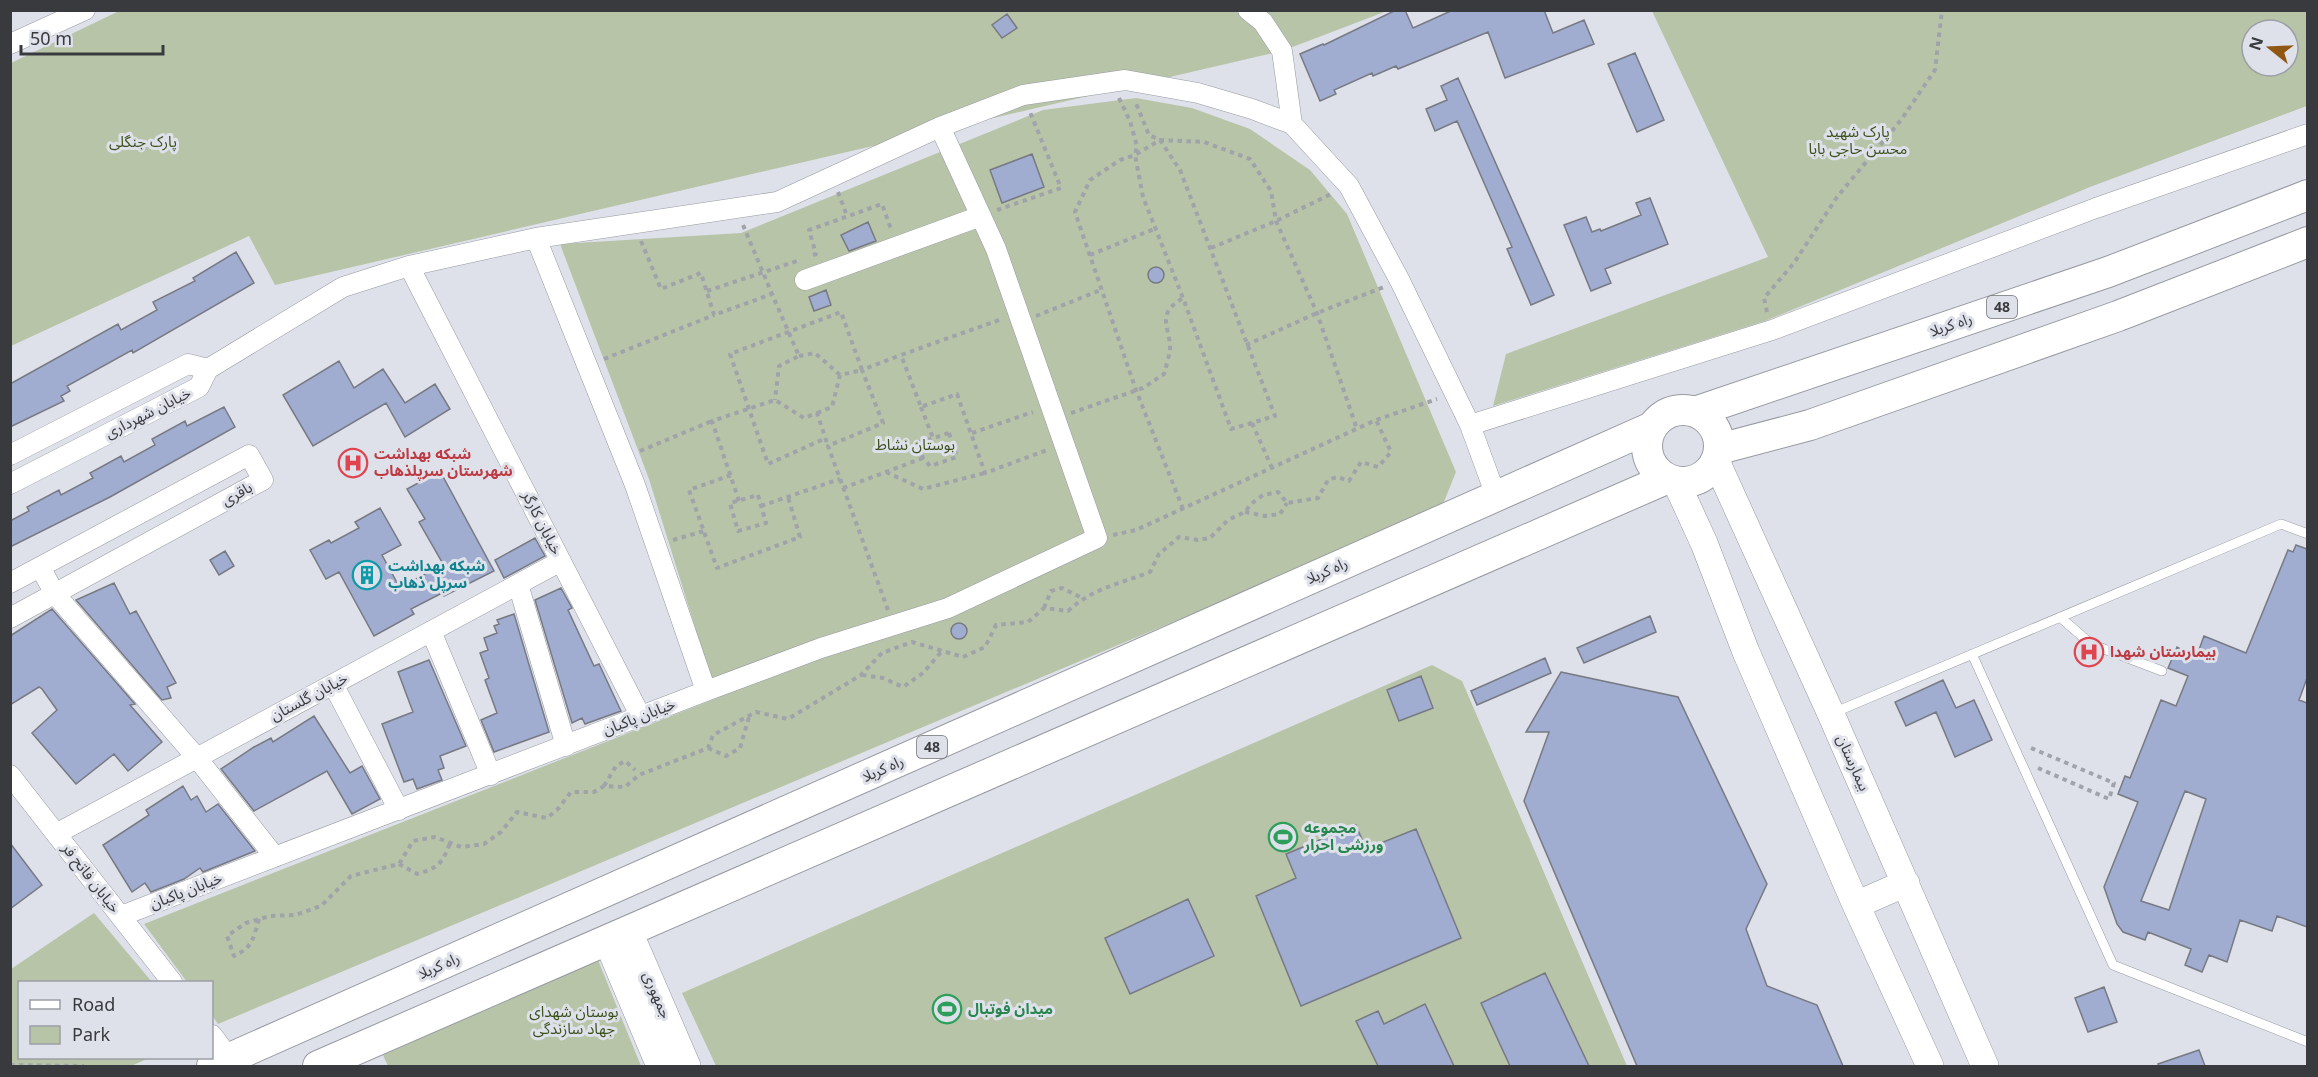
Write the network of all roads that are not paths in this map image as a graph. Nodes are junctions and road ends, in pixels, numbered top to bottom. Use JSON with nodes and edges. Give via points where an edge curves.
{"nodes":[{"id":1,"x":85,"y":10,"type":"edge"},
{"id":2,"x":1248,"y":10,"type":"edge"},
{"id":3,"x":10,"y":44,"type":"edge"},
{"id":4,"x":1292,"y":124,"type":"junction"},
{"id":5,"x":940,"y":127,"type":"junction"},
{"id":6,"x":2307,"y":134,"type":"edge"},
{"id":7,"x":2307,"y":195,"type":"edge"},
{"id":8,"x":981,"y":216,"type":"junction"},
{"id":9,"x":536,"y":238,"type":"junction"},
{"id":10,"x":2307,"y":242,"type":"edge"},
{"id":11,"x":409,"y":266,"type":"junction"},
{"id":12,"x":805,"y":280,"type":"dead end"},
{"id":13,"x":208,"y":369,"type":"junction"},
{"id":14,"x":1695,"y":412,"type":"junction"},
{"id":15,"x":1470,"y":425,"type":"junction"},
{"id":16,"x":1652,"y":427,"type":"junction"},
{"id":17,"x":10,"y":455,"type":"edge"},
{"id":18,"x":1718,"y":455,"type":"junction"},
{"id":19,"x":1671,"y":480,"type":"junction"},
{"id":20,"x":10,"y":484,"type":"edge"},
{"id":21,"x":1497,"y":496,"type":"junction"},
{"id":22,"x":2307,"y":534,"type":"edge"},
{"id":23,"x":561,"y":561,"type":"junction"},
{"id":24,"x":40,"y":567,"type":"junction"},
{"id":25,"x":10,"y":583,"type":"edge"},
{"id":26,"x":518,"y":584,"type":"junction"},
{"id":27,"x":55,"y":594,"type":"junction"},
{"id":28,"x":2060,"y":617,"type":"junction"},
{"id":29,"x":10,"y":618,"type":"edge"},
{"id":30,"x":431,"y":631,"type":"junction"},
{"id":31,"x":1972,"y":654,"type":"junction"},
{"id":32,"x":2162,"y":671,"type":"dead end"},
{"id":33,"x":333,"y":684,"type":"junction"},
{"id":34,"x":705,"y":691,"type":"junction"},
{"id":35,"x":1831,"y":714,"type":"junction"},
{"id":36,"x":642,"y":717,"type":"junction"},
{"id":37,"x":566,"y":746,"type":"junction"},
{"id":38,"x":197,"y":758,"type":"junction"},
{"id":39,"x":10,"y":775,"type":"edge"},
{"id":40,"x":491,"y":775,"type":"junction"},
{"id":41,"x":399,"y":810,"type":"junction"},
{"id":42,"x":56,"y":834,"type":"junction"},
{"id":43,"x":275,"y":857,"type":"junction"},
{"id":44,"x":1906,"y":883,"type":"junction"},
{"id":45,"x":1856,"y":905,"type":"junction"},
{"id":46,"x":121,"y":916,"type":"junction"},
{"id":47,"x":616,"y":936,"type":"junction"},
{"id":48,"x":170,"y":981,"type":"edge"},
{"id":49,"x":213,"y":1038,"type":"edge"},
{"id":50,"x":2307,"y":1042,"type":"edge"},
{"id":51,"x":221,"y":1063,"type":"edge"},
{"id":52,"x":318,"y":1066,"type":"edge"},
{"id":53,"x":660,"y":1066,"type":"edge"},
{"id":54,"x":687,"y":1066,"type":"edge"},
{"id":55,"x":1930,"y":1066,"type":"edge"},
{"id":56,"x":1985,"y":1066,"type":"edge"}],
"edges":[{"from":1,"to":3,"type":"street"},
{"from":2,"to":4,"type":"street","via":[[1263,22],[1282,51]]},
{"from":4,"to":5,"type":"street","via":[[1198,93],[1119,80],[1023,95]]},
{"from":4,"to":15,"type":"street","via":[[1349,186]]},
{"from":5,"to":8,"type":"street"},
{"from":5,"to":9,"type":"street","via":[[777,202]]},
{"from":6,"to":15,"type":"street","via":[[2096,208],[1772,330]]},
{"from":7,"to":14,"type":"main road","name":"راه کربلا","number":"48","via":[[2108,272]]},
{"from":8,"to":12,"type":"street"},
{"from":8,"to":34,"type":"street","name":"خیابان پاکبان","via":[[1022,322],[1046,420],[1097,538],[948,608],[821,648]]},
{"from":9,"to":11,"type":"street"},
{"from":9,"to":34,"type":"street","via":[[624,458]]},
{"from":10,"to":18,"type":"main road","via":[[2118,316]]},
{"from":11,"to":13,"type":"street","via":[[343,287]]},
{"from":11,"to":23,"type":"street","name":"خیابان کارگر"},
{"from":13,"to":17,"type":"street","name":"خیابان شهرداری","via":[[188,364]]},
{"from":13,"to":20,"type":"street","name":"خیابان شهرداری","via":[[199,387]]},
{"from":14,"to":16,"type":"main road","number":"48","via":[[1671,412]]},
{"from":14,"to":18,"type":"main road","via":[[1713,426]]},
{"from":15,"to":21,"type":"street"},
{"from":16,"to":19,"type":"main road","via":[[1647,450],[1650,461],[1656,471]]},
{"from":16,"to":21,"type":"main road","name":"راه کربلا","number":"48"},
{"from":18,"to":19,"type":"main road","via":[[1710,471],[1700,479],[1689,483]]},
{"from":18,"to":35,"type":"main road","name":"بیمارستان"},
{"from":19,"to":45,"type":"main road","via":[[1704,543],[1746,652]]},
{"from":19,"to":47,"type":"main road"},
{"from":21,"to":51,"type":"main road","name":"راه کربلا","number":"48"},
{"from":22,"to":28,"type":"lane","via":[[2281,524]]},
{"from":23,"to":26,"type":"street","name":"خیابان گلستان"},
{"from":23,"to":36,"type":"street","name":"خیابان کارگر"},
{"from":24,"to":25,"type":"street","name":"باقری"},
{"from":24,"to":27,"type":"street"},
{"from":24,"to":27,"type":"street","name":"باقری","via":[[249,454],[263,480]]},
{"from":26,"to":30,"type":"street","name":"خیابان گلستان"},
{"from":26,"to":37,"type":"street"},
{"from":27,"to":29,"type":"street","name":"باقری"},
{"from":27,"to":38,"type":"street"},
{"from":28,"to":31,"type":"lane"},
{"from":28,"to":32,"type":"lane","via":[[2091,644]]},
{"from":30,"to":33,"type":"street","name":"خیابان گلستان"},
{"from":30,"to":40,"type":"street"},
{"from":31,"to":35,"type":"lane"},
{"from":31,"to":50,"type":"lane","via":[[2113,964]]},
{"from":33,"to":38,"type":"street","name":"خیابان گلستان"},
{"from":33,"to":41,"type":"street"},
{"from":34,"to":36,"type":"street","name":"خیابان پاکبان"},
{"from":35,"to":44,"type":"main road","name":"بیمارستان"},
{"from":36,"to":37,"type":"street","name":"خیابان پاکبان"},
{"from":37,"to":40,"type":"street","name":"خیابان پاکبان"},
{"from":38,"to":42,"type":"street","name":"خیابان گلستان"},
{"from":38,"to":43,"type":"street"},
{"from":39,"to":42,"type":"street","name":"خیابان فاتح فر"},
{"from":40,"to":41,"type":"street","name":"خیابان پاکبان"},
{"from":41,"to":43,"type":"street","name":"خیابان پاکبان"},
{"from":42,"to":46,"type":"street","name":"خیابان فاتح فر"},
{"from":43,"to":46,"type":"street","name":"خیابان پاکبان"},
{"from":44,"to":45,"type":"main road"},
{"from":44,"to":56,"type":"main road","name":"بیمارستان"},
{"from":45,"to":55,"type":"main road"},
{"from":46,"to":48,"type":"street","name":"خیابان فاتح فر"},
{"from":47,"to":52,"type":"main road"},
{"from":47,"to":53,"type":"main road","via":[[609,945]]},
{"from":47,"to":54,"type":"main road","name":"جمهوری","via":[[633,941]]},
{"from":49,"to":51,"type":"street"}]}
